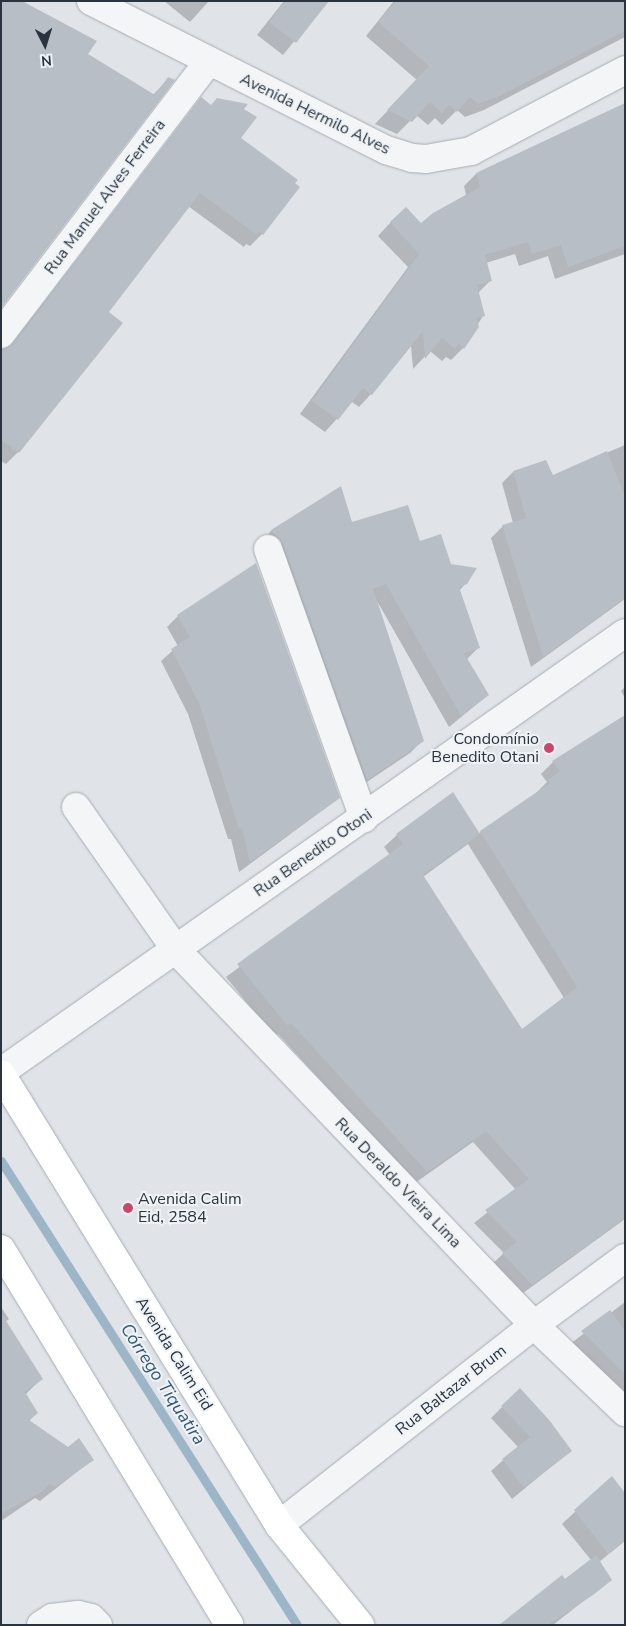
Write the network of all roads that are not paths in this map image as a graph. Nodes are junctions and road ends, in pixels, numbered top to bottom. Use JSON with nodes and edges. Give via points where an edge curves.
{"nodes":[{"id":1,"x":91,"y":1,"type":"edge"},
{"id":2,"x":209,"y":61,"type":"junction"},
{"id":3,"x":625,"y":70,"type":"edge"},
{"id":4,"x":1,"y":334,"type":"edge"},
{"id":5,"x":268,"y":549,"type":"dead end"},
{"id":6,"x":625,"y":634,"type":"edge"},
{"id":7,"x":76,"y":807,"type":"dead end"},
{"id":8,"x":364,"y":818,"type":"junction"},
{"id":9,"x":176,"y":950,"type":"junction"},
{"id":10,"x":1,"y":1073,"type":"edge"},
{"id":11,"x":1,"y":1249,"type":"edge"},
{"id":12,"x":625,"y":1258,"type":"edge"},
{"id":13,"x":534,"y":1325,"type":"junction"},
{"id":14,"x":625,"y":1412,"type":"edge"},
{"id":15,"x":279,"y":1525,"type":"junction"},
{"id":16,"x":41,"y":1625,"type":"edge"},
{"id":17,"x":98,"y":1625,"type":"edge"},
{"id":18,"x":230,"y":1625,"type":"edge"},
{"id":19,"x":360,"y":1625,"type":"edge"}],
"edges":[{"from":1,"to":2,"type":"street","name":"Avenida Hermilo Alves"},
{"from":2,"to":3,"type":"street","name":"Avenida Hermilo Alves","via":[[386,150],[426,159],[471,151]]},
{"from":2,"to":4,"type":"street","name":"Rua Manuel Alves Ferreira"},
{"from":5,"to":8,"type":"street"},
{"from":6,"to":8,"type":"street","name":"Rua Benedito Otoni"},
{"from":7,"to":9,"type":"street","name":"Rua Deraldo Vieira Lima"},
{"from":8,"to":9,"type":"street","name":"Rua Benedito Otoni"},
{"from":9,"to":10,"type":"street","name":"Rua Benedito Otoni"},
{"from":9,"to":13,"type":"street","name":"Rua Deraldo Vieira Lima"},
{"from":10,"to":15,"type":"main road","name":"Avenida Calim Eid"},
{"from":11,"to":18,"type":"main road"},
{"from":12,"to":13,"type":"street","name":"Rua Baltazar Brum"},
{"from":13,"to":14,"type":"street","name":"Rua Deraldo Vieira Lima"},
{"from":13,"to":15,"type":"street","name":"Rua Baltazar Brum"},
{"from":15,"to":19,"type":"main road","name":"Avenida Calim Eid"},
{"from":16,"to":17,"type":"street","via":[[52,1618],[78,1615],[91,1618]]}]}
